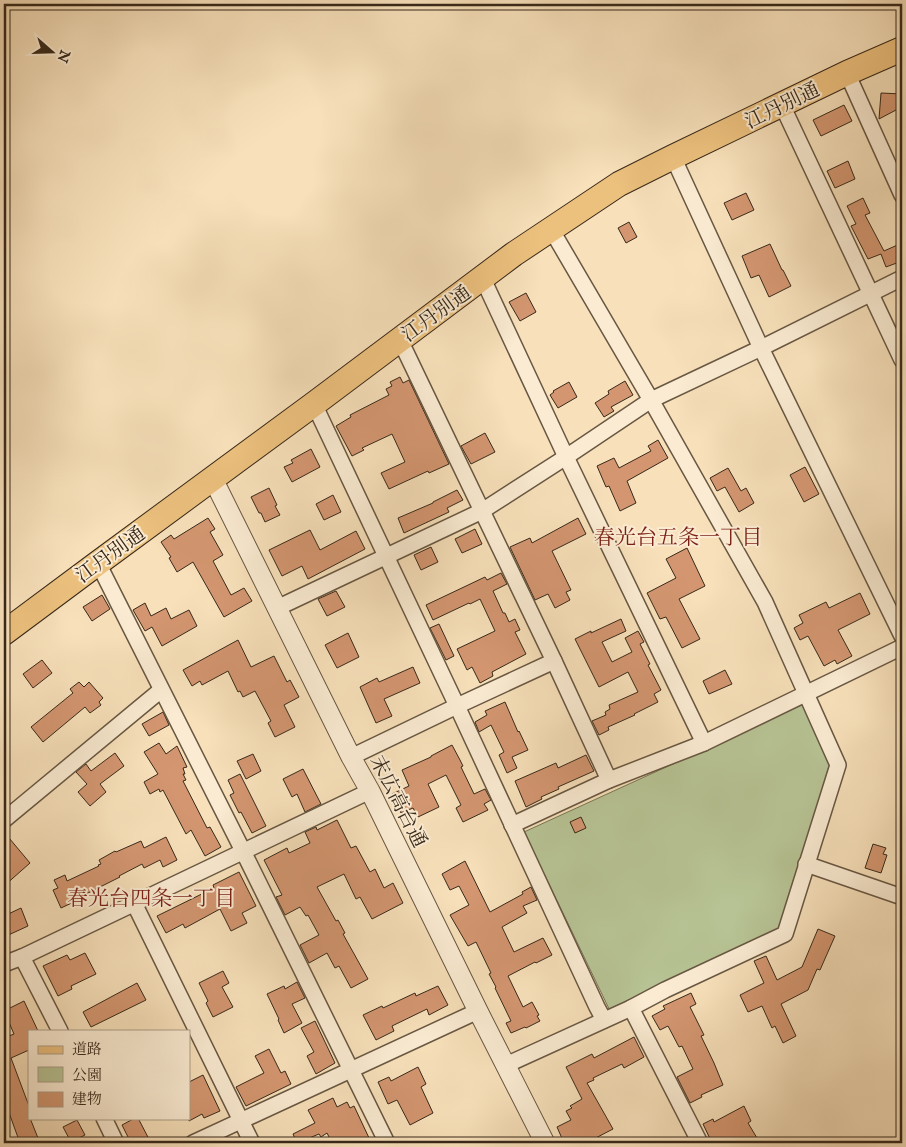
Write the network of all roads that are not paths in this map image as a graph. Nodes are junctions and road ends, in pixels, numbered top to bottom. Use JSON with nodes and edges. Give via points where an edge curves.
{"nodes":[{"id":1,"x":902,"y":49,"type":"edge"},
{"id":2,"x":846,"y":74,"type":"junction"},
{"id":3,"x":782,"y":105,"type":"junction"},
{"id":4,"x":674,"y":157,"type":"junction"},
{"id":5,"x":902,"y":195,"type":"edge"},
{"id":6,"x":551,"y":229,"type":"junction"},
{"id":7,"x":902,"y":278,"type":"edge"},
{"id":8,"x":483,"y":279,"type":"junction"},
{"id":9,"x":872,"y":294,"type":"junction"},
{"id":10,"x":400,"y":340,"type":"junction"},
{"id":11,"x":761,"y":348,"type":"junction"},
{"id":12,"x":902,"y":360,"type":"edge"},
{"id":13,"x":651,"y":400,"type":"junction"},
{"id":14,"x":314,"y":404,"type":"junction"},
{"id":15,"x":566,"y":457,"type":"junction"},
{"id":16,"x":213,"y":479,"type":"junction"},
{"id":17,"x":482,"y":511,"type":"junction"},
{"id":18,"x":385,"y":556,"type":"junction"},
{"id":19,"x":98,"y":563,"type":"junction"},
{"id":20,"x":277,"y":608,"type":"junction"},
{"id":21,"x":4,"y":634,"type":"edge"},
{"id":22,"x":902,"y":636,"type":"edge"},
{"id":23,"x":902,"y":647,"type":"edge"},
{"id":24,"x":554,"y":661,"type":"junction"},
{"id":25,"x":161,"y":690,"type":"junction"},
{"id":26,"x":805,"y":693,"type":"junction"},
{"id":27,"x":457,"y":706,"type":"junction"},
{"id":28,"x":704,"y":743,"type":"junction"},
{"id":29,"x":351,"y":757,"type":"junction"},
{"id":30,"x":609,"y":780,"type":"junction"},
{"id":31,"x":370,"y":791,"type":"junction"},
{"id":32,"x":4,"y":820,"type":"edge"},
{"id":33,"x":512,"y":825,"type":"junction"},
{"id":34,"x":243,"y":851,"type":"junction"},
{"id":35,"x":806,"y":864,"type":"junction"},
{"id":36,"x":902,"y":897,"type":"edge"},
{"id":37,"x":134,"y":903,"type":"junction"},
{"id":38,"x":22,"y":957,"type":"junction"},
{"id":39,"x":4,"y":964,"type":"edge"},
{"id":40,"x":631,"y":1008,"type":"junction"},
{"id":41,"x":478,"y":1012,"type":"junction"},
{"id":42,"x":604,"y":1020,"type":"junction"},
{"id":43,"x":59,"y":1030,"type":"edge"},
{"id":44,"x":506,"y":1065,"type":"junction"},
{"id":45,"x":351,"y":1071,"type":"junction"},
{"id":46,"x":105,"y":1120,"type":"edge"},
{"id":47,"x":241,"y":1121,"type":"junction"},
{"id":48,"x":116,"y":1143,"type":"edge"},
{"id":49,"x":193,"y":1143,"type":"edge"},
{"id":50,"x":252,"y":1143,"type":"edge"},
{"id":51,"x":387,"y":1143,"type":"edge"},
{"id":52,"x":545,"y":1143,"type":"edge"},
{"id":53,"x":700,"y":1143,"type":"edge"}],
"edges":[{"from":1,"to":2,"type":"main road","name":"江丹別通"},
{"from":2,"to":3,"type":"main road","name":"江丹別通"},
{"from":2,"to":5,"type":"street"},
{"from":3,"to":4,"type":"main road","name":"江丹別通"},
{"from":3,"to":9,"type":"street"},
{"from":4,"to":6,"type":"main road","name":"江丹別通","via":[[619,184]]},
{"from":4,"to":11,"type":"street"},
{"from":6,"to":8,"type":"main road","name":"江丹別通"},
{"from":6,"to":13,"type":"street"},
{"from":7,"to":9,"type":"street"},
{"from":8,"to":10,"type":"main road","name":"江丹別通"},
{"from":8,"to":15,"type":"street"},
{"from":9,"to":11,"type":"street"},
{"from":9,"to":12,"type":"street"},
{"from":10,"to":14,"type":"main road","name":"江丹別通"},
{"from":10,"to":17,"type":"street"},
{"from":11,"to":13,"type":"street"},
{"from":11,"to":22,"type":"street"},
{"from":13,"to":15,"type":"street"},
{"from":13,"to":26,"type":"street","via":[[764,602]]},
{"from":14,"to":16,"type":"main road","name":"江丹別通"},
{"from":14,"to":18,"type":"street"},
{"from":15,"to":17,"type":"street"},
{"from":15,"to":28,"type":"street"},
{"from":16,"to":19,"type":"main road","name":"江丹別通"},
{"from":16,"to":20,"type":"street","name":"末広高台通"},
{"from":17,"to":18,"type":"street"},
{"from":17,"to":24,"type":"street"},
{"from":18,"to":20,"type":"street"},
{"from":18,"to":27,"type":"street"},
{"from":19,"to":21,"type":"main road","name":"江丹別通"},
{"from":19,"to":25,"type":"street"},
{"from":20,"to":29,"type":"street","name":"末広高台通"},
{"from":23,"to":26,"type":"street"},
{"from":24,"to":27,"type":"street"},
{"from":24,"to":30,"type":"street"},
{"from":25,"to":32,"type":"street"},
{"from":25,"to":34,"type":"street"},
{"from":26,"to":28,"type":"street"},
{"from":26,"to":35,"type":"street","via":[[838,766]]},
{"from":27,"to":29,"type":"street"},
{"from":27,"to":33,"type":"street"},
{"from":28,"to":30,"type":"street"},
{"from":29,"to":31,"type":"street","name":"末広高台通"},
{"from":30,"to":33,"type":"street"},
{"from":31,"to":34,"type":"street"},
{"from":31,"to":41,"type":"street","name":"末広高台通"},
{"from":33,"to":42,"type":"street"},
{"from":34,"to":37,"type":"street"},
{"from":34,"to":45,"type":"street"},
{"from":35,"to":36,"type":"street"},
{"from":35,"to":40,"type":"street","via":[[785,934]]},
{"from":37,"to":38,"type":"street"},
{"from":37,"to":47,"type":"street"},
{"from":38,"to":39,"type":"street"},
{"from":38,"to":43,"type":"street"},
{"from":40,"to":42,"type":"street"},
{"from":40,"to":53,"type":"street"},
{"from":41,"to":44,"type":"street","name":"末広高台通"},
{"from":41,"to":45,"type":"street"},
{"from":42,"to":44,"type":"street"},
{"from":44,"to":52,"type":"street","name":"末広高台通"},
{"from":45,"to":47,"type":"street"},
{"from":45,"to":51,"type":"street"},
{"from":46,"to":48,"type":"street"},
{"from":47,"to":49,"type":"street"},
{"from":47,"to":50,"type":"street"}]}
